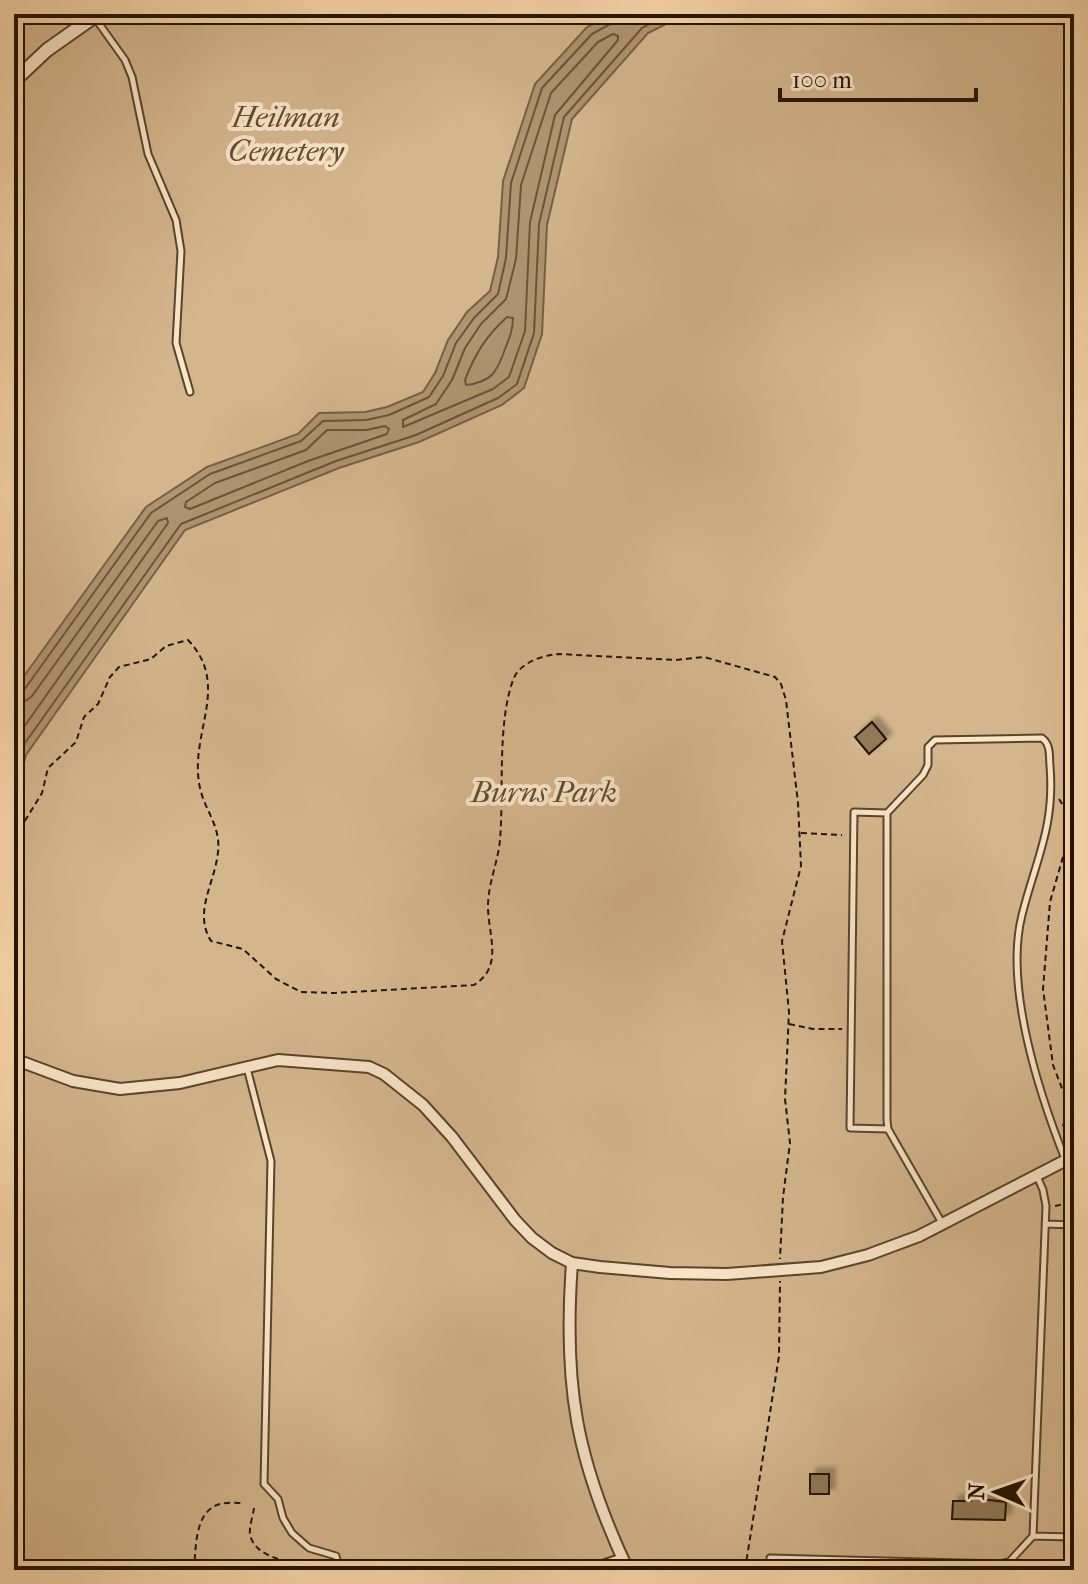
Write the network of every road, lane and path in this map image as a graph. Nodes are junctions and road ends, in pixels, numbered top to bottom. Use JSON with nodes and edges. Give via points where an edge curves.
{"nodes":[{"id":1,"x":95,"y":15,"type":"edge"},
{"id":2,"x":14,"y":81,"type":"edge"},
{"id":3,"x":190,"y":392,"type":"dead end"},
{"id":4,"x":1051,"y":787,"type":"junction"},
{"id":5,"x":887,"y":813,"type":"junction"},
{"id":6,"x":800,"y":833,"type":"junction"},
{"id":7,"x":853,"y":836,"type":"junction"},
{"id":8,"x":14,"y":869,"type":"edge"},
{"id":9,"x":788,"y":1023,"type":"junction"},
{"id":10,"x":851,"y":1029,"type":"junction"},
{"id":11,"x":14,"y":1059,"type":"edge"},
{"id":12,"x":246,"y":1065,"type":"junction"},
{"id":13,"x":888,"y":1129,"type":"junction"},
{"id":14,"x":1057,"y":1140,"type":"junction"},
{"id":15,"x":1070,"y":1158,"type":"edge"},
{"id":16,"x":1036,"y":1175,"type":"junction"},
{"id":17,"x":1074,"y":1202,"type":"edge"},
{"id":18,"x":1046,"y":1206,"type":"junction"},
{"id":19,"x":942,"y":1224,"type":"junction"},
{"id":20,"x":1045,"y":1224,"type":"junction"},
{"id":21,"x":1074,"y":1225,"type":"edge"},
{"id":22,"x":572,"y":1263,"type":"junction"},
{"id":23,"x":779,"y":1271,"type":"junction"},
{"id":24,"x":1074,"y":1454,"type":"edge"},
{"id":25,"x":243,"y":1503,"type":"dead end"},
{"id":26,"x":254,"y":1508,"type":"dead end"},
{"id":27,"x":1033,"y":1536,"type":"junction"},
{"id":28,"x":622,"y":1556,"type":"junction"},
{"id":29,"x":278,"y":1559,"type":"junction"},
{"id":30,"x":1001,"y":1567,"type":"edge"},
{"id":31,"x":194,"y":1570,"type":"edge"},
{"id":32,"x":266,"y":1570,"type":"edge"},
{"id":33,"x":331,"y":1570,"type":"edge"},
{"id":34,"x":340,"y":1570,"type":"edge"},
{"id":35,"x":583,"y":1570,"type":"edge"},
{"id":36,"x":628,"y":1570,"type":"edge"},
{"id":37,"x":745,"y":1570,"type":"edge"},
{"id":38,"x":770,"y":1570,"type":"edge"}],
"edges":[{"from":1,"to":2,"type":"street"},
{"from":1,"to":3,"type":"lane","via":[[132,77],[148,154],[176,220],[181,251],[176,343]]},
{"from":4,"to":5,"type":"lane","via":[[1048,746],[1042,738],[935,740],[928,747],[923,775]]},
{"from":4,"to":14,"type":"lane","via":[[1047,835],[1018,938],[1024,1022]]},
{"from":4,"to":14,"type":"path","via":[[1064,807],[1067,843],[1050,902],[1043,969],[1053,1065],[1068,1104]]},
{"from":5,"to":7,"type":"lane","via":[[854,812]]},
{"from":5,"to":13,"type":"lane"},
{"from":6,"to":7,"type":"path"},
{"from":6,"to":8,"type":"path","via":[[786,700],[775,677],[704,657],[546,655],[513,677],[503,746],[499,843],[488,901],[493,957],[486,974],[463,987],[301,992],[276,979],[243,949],[211,941],[204,929],[219,832],[200,788],[198,754],[210,690],[208,673],[188,640],[166,646],[151,659],[119,667],[110,677],[98,704],[84,717],[76,742],[48,768],[42,793],[23,824]]},
{"from":6,"to":9,"type":"path","via":[[799,875],[782,941]]},
{"from":7,"to":10,"type":"lane"},
{"from":9,"to":10,"type":"path"},
{"from":9,"to":23,"type":"path","via":[[785,1099],[790,1143]]},
{"from":10,"to":13,"type":"lane","via":[[850,1128]]},
{"from":11,"to":12,"type":"street","via":[[73,1081],[120,1089],[180,1083]]},
{"from":12,"to":22,"type":"street","via":[[278,1060],[353,1064],[384,1074],[452,1137],[515,1220],[552,1253]]},
{"from":12,"to":34,"type":"lane","via":[[271,1161],[264,1484],[276,1496],[292,1533],[309,1548],[336,1556]]},
{"from":13,"to":19,"type":"lane"},
{"from":14,"to":15,"type":"lane"},
{"from":15,"to":16,"type":"street"},
{"from":16,"to":18,"type":"lane"},
{"from":16,"to":19,"type":"street"},
{"from":17,"to":18,"type":"path"},
{"from":18,"to":20,"type":"lane"},
{"from":19,"to":23,"type":"street","via":[[868,1255]]},
{"from":20,"to":21,"type":"lane"},
{"from":20,"to":27,"type":"lane"},
{"from":22,"to":23,"type":"street","via":[[670,1273]]},
{"from":22,"to":28,"type":"street","via":[[568,1342],[573,1408],[594,1492]]},
{"from":23,"to":37,"type":"path","via":[[779,1356]]},
{"from":24,"to":27,"type":"lane","via":[[1072,1537]]},
{"from":25,"to":31,"type":"path","via":[[219,1504],[207,1513],[198,1531]]},
{"from":26,"to":29,"type":"path","via":[[250,1537],[260,1551]]},
{"from":27,"to":30,"type":"lane"},
{"from":28,"to":35,"type":"lane"},
{"from":28,"to":36,"type":"street"},
{"from":29,"to":32,"type":"path"},
{"from":29,"to":33,"type":"path"},
{"from":30,"to":38,"type":"lane","via":[[770,1558]]}]}
